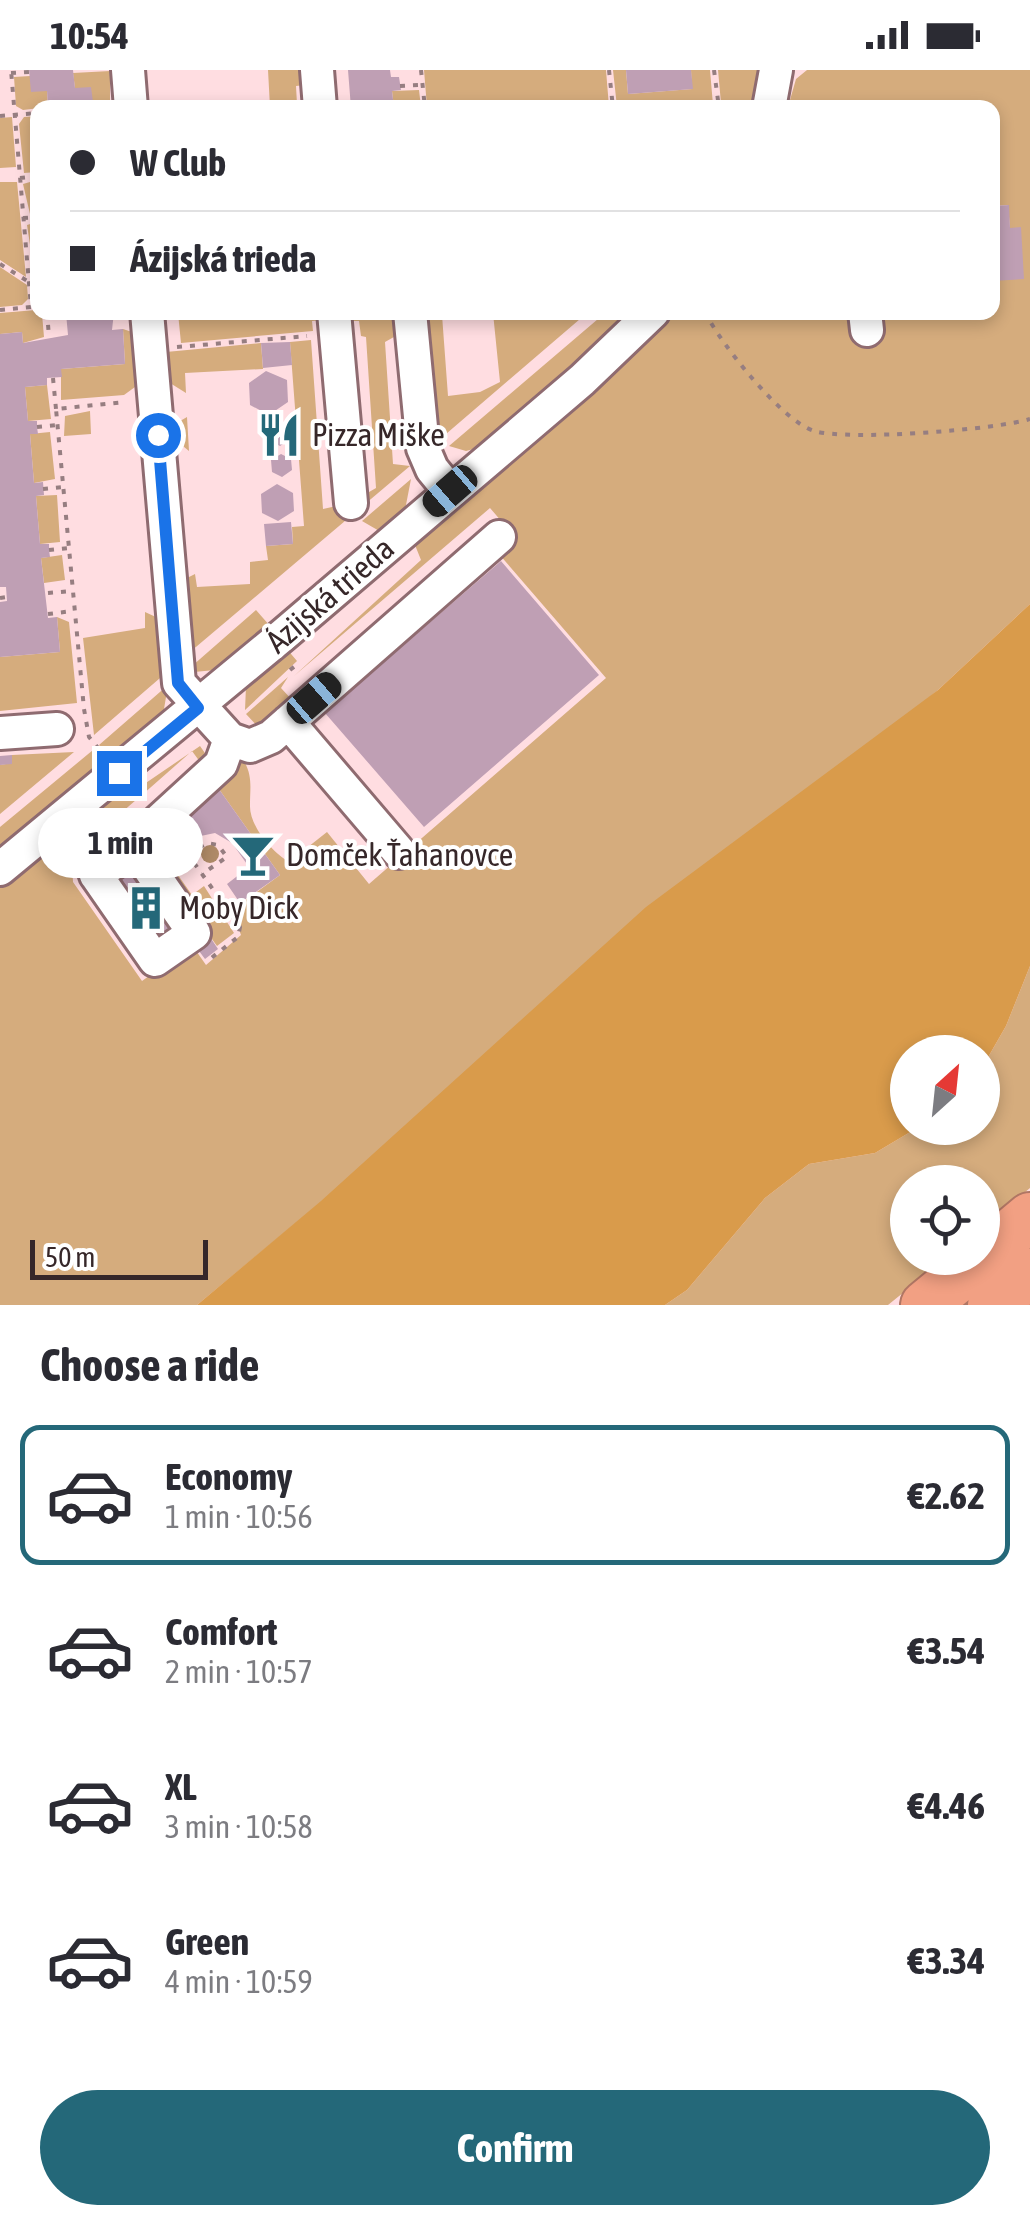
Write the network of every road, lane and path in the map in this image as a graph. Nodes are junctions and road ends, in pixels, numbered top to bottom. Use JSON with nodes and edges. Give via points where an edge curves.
{"nodes":[{"id":1,"x":128,"y":70,"type":"edge"},
{"id":2,"x":317,"y":70,"type":"edge"},
{"id":3,"x":421,"y":70,"type":"edge"},
{"id":4,"x":609,"y":70,"type":"edge"},
{"id":5,"x":714,"y":70,"type":"edge"},
{"id":6,"x":776,"y":70,"type":"edge"},
{"id":7,"x":11,"y":71,"type":"edge"},
{"id":8,"x":30,"y":72,"type":"edge"},
{"id":9,"x":422,"y":84,"type":"junction"},
{"id":10,"x":400,"y":86,"type":"dead end"},
{"id":11,"x":130,"y":100,"type":"edge"},
{"id":12,"x":319,"y":100,"type":"edge"},
{"id":13,"x":424,"y":100,"type":"edge"},
{"id":14,"x":612,"y":100,"type":"edge"},
{"id":15,"x":718,"y":100,"type":"edge"},
{"id":16,"x":770,"y":100,"type":"edge"},
{"id":17,"x":30,"y":114,"type":"edge"},
{"id":18,"x":14,"y":115,"type":"junction"},
{"id":19,"x":0,"y":116,"type":"edge"},
{"id":20,"x":30,"y":177,"type":"edge"},
{"id":21,"x":20,"y":178,"type":"junction"},
{"id":22,"x":23,"y":218,"type":"junction"},
{"id":23,"x":30,"y":218,"type":"edge"},
{"id":24,"x":0,"y":264,"type":"edge"},
{"id":25,"x":29,"y":282,"type":"junction"},
{"id":26,"x":30,"y":287,"type":"edge"},
{"id":27,"x":30,"y":307,"type":"edge"},
{"id":28,"x":0,"y":310,"type":"edge"},
{"id":29,"x":48,"y":320,"type":"edge"},
{"id":30,"x":148,"y":320,"type":"edge"},
{"id":31,"x":335,"y":320,"type":"edge"},
{"id":32,"x":411,"y":320,"type":"edge"},
{"id":33,"x":645,"y":320,"type":"edge"},
{"id":34,"x":711,"y":320,"type":"edge"},
{"id":35,"x":310,"y":336,"type":"dead end"},
{"id":36,"x":49,"y":337,"type":"dead end"},
{"id":37,"x":150,"y":350,"type":"junction"},
{"id":38,"x":53,"y":378,"type":"dead end"},
{"id":39,"x":148,"y":402,"type":"junction"},
{"id":40,"x":56,"y":409,"type":"junction"},
{"id":41,"x":1030,"y":419,"type":"edge"},
{"id":42,"x":57,"y":425,"type":"junction"},
{"id":43,"x":37,"y":427,"type":"dead end"},
{"id":44,"x":63,"y":487,"type":"junction"},
{"id":45,"x":43,"y":489,"type":"dead end"},
{"id":46,"x":450,"y":491,"type":"junction"},
{"id":47,"x":350,"y":503,"type":"dead end"},
{"id":48,"x":500,"y":536,"type":"dead end"},
{"id":49,"x":69,"y":548,"type":"junction"},
{"id":50,"x":49,"y":550,"type":"dead end"},
{"id":51,"x":73,"y":591,"type":"junction"},
{"id":52,"x":48,"y":593,"type":"dead end"},
{"id":53,"x":75,"y":611,"type":"junction"},
{"id":54,"x":48,"y":614,"type":"dead end"},
{"id":55,"x":299,"y":662,"type":"dead end"},
{"id":56,"x":290,"y":670,"type":"dead end"},
{"id":57,"x":198,"y":708,"type":"junction"},
{"id":58,"x":288,"y":722,"type":"junction"},
{"id":59,"x":57,"y":728,"type":"dead end"},
{"id":60,"x":0,"y":733,"type":"edge"},
{"id":61,"x":230,"y":738,"type":"junction"},
{"id":62,"x":92,"y":741,"type":"dead end"},
{"id":63,"x":64,"y":819,"type":"junction"},
{"id":64,"x":162,"y":833,"type":"joint"},
{"id":65,"x":399,"y":852,"type":"dead end"},
{"id":66,"x":188,"y":854,"type":"junction"},
{"id":67,"x":0,"y":869,"type":"edge"},
{"id":68,"x":202,"y":874,"type":"junction"},
{"id":69,"x":96,"y":875,"type":"dead end"},
{"id":70,"x":210,"y":959,"type":"dead end"},
{"id":71,"x":1030,"y":1217,"type":"edge"},
{"id":72,"x":1000,"y":1242,"type":"edge"},
{"id":73,"x":1030,"y":1273,"type":"edge"},
{"id":74,"x":961,"y":1275,"type":"edge"},
{"id":75,"x":925,"y":1305,"type":"edge"},
{"id":76,"x":992,"y":1305,"type":"edge"}],
"edges":[{"from":1,"to":11,"type":"street"},
{"from":2,"to":12,"type":"street"},
{"from":3,"to":9,"type":"path"},
{"from":4,"to":14,"type":"path"},
{"from":5,"to":15,"type":"path"},
{"from":6,"to":16,"type":"street"},
{"from":7,"to":8,"type":"path"},
{"from":7,"to":18,"type":"path"},
{"from":9,"to":10,"type":"path"},
{"from":9,"to":13,"type":"path"},
{"from":17,"to":18,"type":"path"},
{"from":18,"to":19,"type":"path"},
{"from":18,"to":21,"type":"path"},
{"from":20,"to":21,"type":"path"},
{"from":21,"to":22,"type":"path"},
{"from":22,"to":23,"type":"path"},
{"from":22,"to":25,"type":"path"},
{"from":24,"to":25,"type":"path"},
{"from":25,"to":26,"type":"path"},
{"from":27,"to":28,"type":"path"},
{"from":29,"to":36,"type":"path"},
{"from":30,"to":37,"type":"street"},
{"from":31,"to":47,"type":"street"},
{"from":32,"to":46,"type":"street","via":[[423,448]]},
{"from":33,"to":46,"type":"street","name":"Ázijská trieda"},
{"from":34,"to":41,"type":"path","via":[[766,394],[813,430],[877,434]]},
{"from":35,"to":37,"type":"path"},
{"from":37,"to":39,"type":"street"},
{"from":38,"to":40,"type":"path"},
{"from":39,"to":40,"type":"path"},
{"from":39,"to":57,"type":"street","via":[[178,683]]},
{"from":40,"to":42,"type":"path"},
{"from":42,"to":43,"type":"path"},
{"from":42,"to":44,"type":"path"},
{"from":44,"to":45,"type":"path"},
{"from":44,"to":49,"type":"path"},
{"from":46,"to":57,"type":"street","name":"Ázijská trieda"},
{"from":48,"to":58,"type":"street"},
{"from":49,"to":50,"type":"path"},
{"from":49,"to":51,"type":"path"},
{"from":51,"to":52,"type":"path"},
{"from":51,"to":53,"type":"path"},
{"from":53,"to":54,"type":"path"},
{"from":53,"to":62,"type":"path"},
{"from":55,"to":56,"type":"path"},
{"from":57,"to":61,"type":"street"},
{"from":57,"to":63,"type":"street","name":"Ázijská trieda"},
{"from":58,"to":61,"type":"street","via":[[261,744]]},
{"from":58,"to":65,"type":"street"},
{"from":59,"to":60,"type":"street"},
{"from":61,"to":64,"type":"street","via":[[220,764]]},
{"from":63,"to":67,"type":"street","name":"Ázijská trieda"},
{"from":63,"to":69,"type":"street","via":[[88,850]]},
{"from":64,"to":66,"type":"path"},
{"from":66,"to":68,"type":"path"},
{"from":66,"to":68,"type":"path","via":[[208,842],[223,850],[227,857]]},
{"from":68,"to":70,"type":"path","via":[[240,927],[238,937]]},
{"from":71,"to":72,"type":"highway"},
{"from":73,"to":76,"type":"highway"},
{"from":74,"to":75,"type":"highway"}]}
